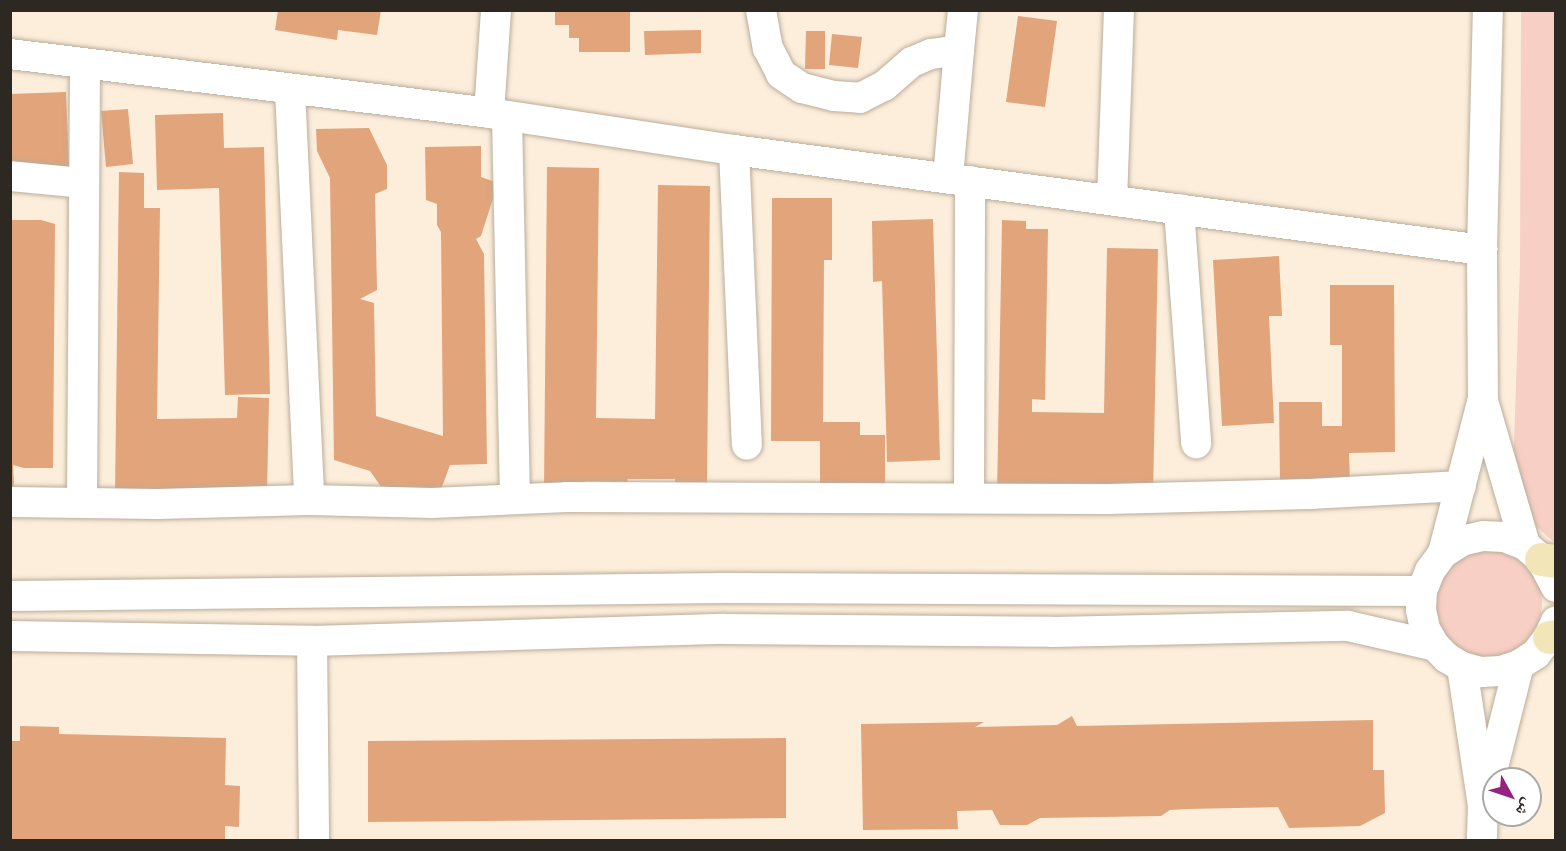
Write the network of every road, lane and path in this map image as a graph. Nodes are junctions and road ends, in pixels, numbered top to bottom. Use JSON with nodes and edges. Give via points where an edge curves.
{"nodes":[{"id":1,"x":496,"y":10,"type":"edge"},
{"id":2,"x":761,"y":10,"type":"edge"},
{"id":3,"x":963,"y":10,"type":"edge"},
{"id":4,"x":1119,"y":10,"type":"edge"},
{"id":5,"x":1488,"y":10,"type":"edge"},
{"id":6,"x":959,"y":50,"type":"junction"},
{"id":7,"x":10,"y":54,"type":"edge"},
{"id":8,"x":85,"y":64,"type":"junction"},
{"id":9,"x":290,"y":90,"type":"junction"},
{"id":10,"x":498,"y":115,"type":"junction"},
{"id":11,"x":734,"y":150,"type":"junction"},
{"id":12,"x":10,"y":176,"type":"edge"},
{"id":13,"x":959,"y":180,"type":"junction"},
{"id":14,"x":83,"y":183,"type":"junction"},
{"id":15,"x":1112,"y":200,"type":"junction"},
{"id":16,"x":1179,"y":209,"type":"junction"},
{"id":17,"x":1482,"y":250,"type":"junction"},
{"id":18,"x":1483,"y":398,"type":"junction"},
{"id":19,"x":1196,"y":443,"type":"dead end"},
{"id":20,"x":747,"y":445,"type":"dead end"},
{"id":21,"x":1461,"y":486,"type":"junction"},
{"id":22,"x":969,"y":498,"type":"junction"},
{"id":23,"x":515,"y":499,"type":"junction"},
{"id":24,"x":309,"y":500,"type":"junction"},
{"id":25,"x":10,"y":502,"type":"edge"},
{"id":26,"x":82,"y":502,"type":"junction"},
{"id":27,"x":1443,"y":553,"type":"junction"},
{"id":28,"x":1544,"y":563,"type":"edge"},
{"id":29,"x":1422,"y":591,"type":"junction"},
{"id":30,"x":10,"y":596,"type":"edge"},
{"id":31,"x":1553,"y":632,"type":"edge"},
{"id":32,"x":10,"y":636,"type":"edge"},
{"id":33,"x":312,"y":641,"type":"junction"},
{"id":34,"x":1435,"y":646,"type":"junction"},
{"id":35,"x":1519,"y":665,"type":"junction"},
{"id":36,"x":1462,"y":667,"type":"junction"},
{"id":37,"x":1493,"y":767,"type":"edge"},
{"id":38,"x":1482,"y":799,"type":"edge"},
{"id":39,"x":314,"y":840,"type":"edge"}],
"edges":[{"from":1,"to":10,"type":"street"},
{"from":2,"to":6,"type":"street","via":[[768,48],[781,74],[802,87],[834,96],[860,98],[884,86],[912,62],[931,54]]},
{"from":3,"to":6,"type":"street"},
{"from":4,"to":15,"type":"street"},
{"from":5,"to":17,"type":"street"},
{"from":6,"to":13,"type":"street"},
{"from":7,"to":8,"type":"street"},
{"from":8,"to":9,"type":"street"},
{"from":8,"to":14,"type":"street"},
{"from":9,"to":10,"type":"street"},
{"from":9,"to":24,"type":"street"},
{"from":10,"to":11,"type":"street"},
{"from":10,"to":23,"type":"street"},
{"from":11,"to":13,"type":"street"},
{"from":11,"to":20,"type":"street"},
{"from":12,"to":14,"type":"street"},
{"from":13,"to":15,"type":"street"},
{"from":13,"to":22,"type":"street"},
{"from":14,"to":26,"type":"street"},
{"from":15,"to":16,"type":"street"},
{"from":16,"to":17,"type":"street"},
{"from":16,"to":19,"type":"street"},
{"from":17,"to":18,"type":"street"},
{"from":18,"to":21,"type":"street"},
{"from":18,"to":28,"type":"street"},
{"from":21,"to":22,"type":"street","via":[[1230,497]]},
{"from":21,"to":27,"type":"street"},
{"from":22,"to":23,"type":"street"},
{"from":23,"to":24,"type":"street","via":[[432,503]]},
{"from":24,"to":26,"type":"street"},
{"from":25,"to":26,"type":"street"},
{"from":27,"to":28,"type":"street","via":[[1462,541],[1504,537]]},
{"from":27,"to":29,"type":"street"},
{"from":29,"to":30,"type":"street","via":[[725,588]]},
{"from":29,"to":34,"type":"street","via":[[1425,629]]},
{"from":31,"to":35,"type":"street","via":[[1536,654]]},
{"from":32,"to":33,"type":"street"},
{"from":33,"to":34,"type":"street","via":[[724,629],[1052,632],[1348,626]]},
{"from":33,"to":39,"type":"street"},
{"from":34,"to":36,"type":"street"},
{"from":35,"to":36,"type":"street","via":[[1481,672]]},
{"from":35,"to":37,"type":"street"},
{"from":36,"to":38,"type":"street"}]}
